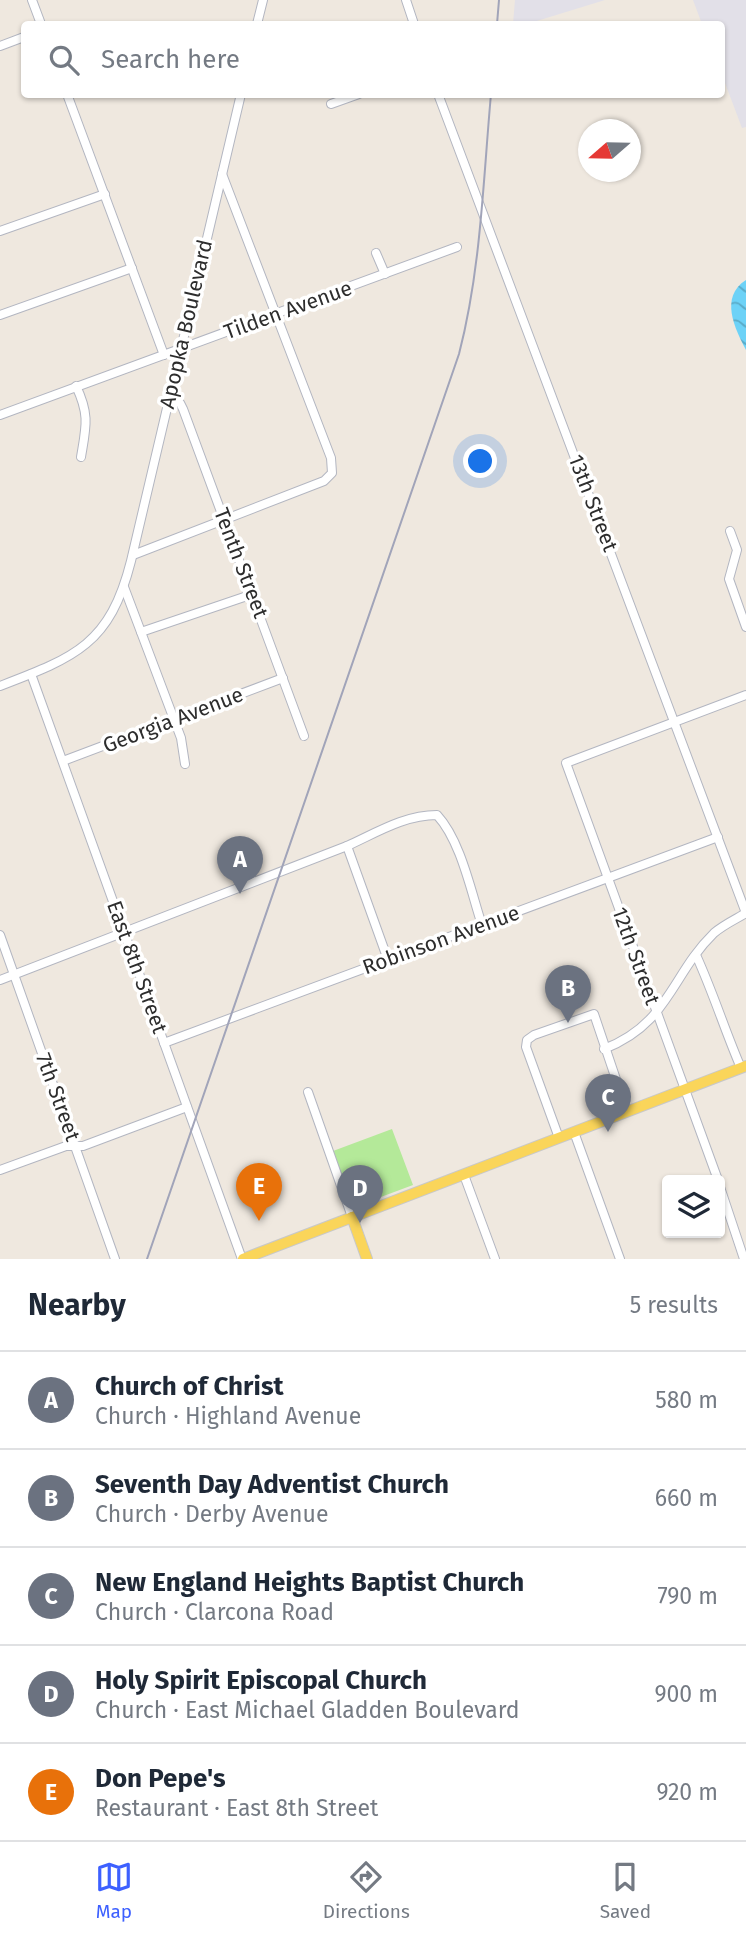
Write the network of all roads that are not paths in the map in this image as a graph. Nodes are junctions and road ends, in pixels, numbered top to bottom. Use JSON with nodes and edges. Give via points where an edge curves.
{"nodes":[{"id":1,"x":32,"y":0,"type":"edge"},
{"id":2,"x":263,"y":0,"type":"edge"},
{"id":3,"x":406,"y":0,"type":"edge"},
{"id":4,"x":40,"y":21,"type":"edge"},
{"id":5,"x":258,"y":21,"type":"edge"},
{"id":6,"x":413,"y":21,"type":"edge"},
{"id":7,"x":21,"y":38,"type":"edge"},
{"id":8,"x":0,"y":46,"type":"edge"},
{"id":9,"x":69,"y":98,"type":"edge"},
{"id":10,"x":240,"y":98,"type":"edge"},
{"id":11,"x":348,"y":98,"type":"edge"},
{"id":12,"x":440,"y":98,"type":"edge"},
{"id":13,"x":331,"y":104,"type":"dead end"},
{"id":14,"x":222,"y":174,"type":"junction"},
{"id":15,"x":105,"y":194,"type":"junction"},
{"id":16,"x":0,"y":231,"type":"edge"},
{"id":17,"x":457,"y":247,"type":"dead end"},
{"id":18,"x":376,"y":253,"type":"dead end"},
{"id":19,"x":132,"y":268,"type":"junction"},
{"id":20,"x":385,"y":274,"type":"junction"},
{"id":21,"x":275,"y":314,"type":"junction"},
{"id":22,"x":0,"y":315,"type":"edge"},
{"id":23,"x":181,"y":350,"type":"junction"},
{"id":24,"x":164,"y":355,"type":"junction"},
{"id":25,"x":76,"y":386,"type":"junction"},
{"id":26,"x":169,"y":400,"type":"junction"},
{"id":27,"x":0,"y":415,"type":"edge"},
{"id":28,"x":81,"y":457,"type":"dead end"},
{"id":29,"x":225,"y":519,"type":"junction"},
{"id":30,"x":730,"y":531,"type":"dead end"},
{"id":31,"x":133,"y":555,"type":"junction"},
{"id":32,"x":124,"y":587,"type":"junction"},
{"id":33,"x":253,"y":594,"type":"junction"},
{"id":34,"x":746,"y":627,"type":"edge"},
{"id":35,"x":141,"y":632,"type":"junction"},
{"id":36,"x":31,"y":674,"type":"junction"},
{"id":37,"x":283,"y":678,"type":"junction"},
{"id":38,"x":0,"y":686,"type":"edge"},
{"id":39,"x":746,"y":695,"type":"edge"},
{"id":40,"x":173,"y":720,"type":"junction"},
{"id":41,"x":674,"y":722,"type":"junction"},
{"id":42,"x":304,"y":736,"type":"dead end"},
{"id":43,"x":63,"y":761,"type":"junction"},
{"id":44,"x":185,"y":764,"type":"dead end"},
{"id":45,"x":718,"y":837,"type":"junction"},
{"id":46,"x":347,"y":846,"type":"junction"},
{"id":47,"x":607,"y":877,"type":"junction"},
{"id":48,"x":746,"y":913,"type":"edge"},
{"id":49,"x":482,"y":925,"type":"junction"},
{"id":50,"x":125,"y":932,"type":"junction"},
{"id":51,"x":0,"y":934,"type":"edge"},
{"id":52,"x":696,"y":955,"type":"junction"},
{"id":53,"x":388,"y":960,"type":"junction"},
{"id":54,"x":14,"y":975,"type":"junction"},
{"id":55,"x":0,"y":980,"type":"edge"},
{"id":56,"x":657,"y":1013,"type":"junction"},
{"id":57,"x":164,"y":1043,"type":"junction"},
{"id":58,"x":604,"y":1049,"type":"junction"},
{"id":59,"x":743,"y":1067,"type":"edge"},
{"id":60,"x":685,"y":1090,"type":"junction"},
{"id":61,"x":308,"y":1092,"type":"dead end"},
{"id":62,"x":187,"y":1107,"type":"junction"},
{"id":63,"x":626,"y":1112,"type":"junction"},
{"id":64,"x":574,"y":1132,"type":"junction"},
{"id":65,"x":559,"y":1138,"type":"junction"},
{"id":66,"x":76,"y":1146,"type":"junction"},
{"id":67,"x":0,"y":1170,"type":"edge"},
{"id":68,"x":464,"y":1175,"type":"junction"},
{"id":69,"x":716,"y":1175,"type":"edge"},
{"id":70,"x":725,"y":1203,"type":"edge"},
{"id":71,"x":352,"y":1217,"type":"junction"},
{"id":72,"x":742,"y":1257,"type":"edge"},
{"id":73,"x":116,"y":1259,"type":"edge"},
{"id":74,"x":243,"y":1259,"type":"edge"},
{"id":75,"x":367,"y":1259,"type":"edge"},
{"id":76,"x":495,"y":1259,"type":"edge"},
{"id":77,"x":620,"y":1259,"type":"edge"}],
"edges":[{"from":1,"to":4,"type":"street"},
{"from":2,"to":5,"type":"street"},
{"from":3,"to":6,"type":"street"},
{"from":7,"to":8,"type":"street"},
{"from":9,"to":15,"type":"street"},
{"from":10,"to":14,"type":"street","name":"Apopka Boulevard"},
{"from":11,"to":13,"type":"street"},
{"from":12,"to":41,"type":"street","name":"13th Street"},
{"from":14,"to":21,"type":"street"},
{"from":14,"to":23,"type":"street","name":"Apopka Boulevard"},
{"from":15,"to":16,"type":"street"},
{"from":15,"to":19,"type":"street"},
{"from":17,"to":20,"type":"street","name":"Tilden Avenue"},
{"from":18,"to":20,"type":"street"},
{"from":19,"to":22,"type":"street"},
{"from":19,"to":24,"type":"street"},
{"from":20,"to":21,"type":"street","name":"Tilden Avenue"},
{"from":21,"to":23,"type":"street","name":"Tilden Avenue"},
{"from":21,"to":29,"type":"street","via":[[331,458],[332,473],[324,481]]},
{"from":23,"to":24,"type":"street","name":"Tilden Avenue"},
{"from":23,"to":26,"type":"street","name":"Apopka Boulevard"},
{"from":24,"to":25,"type":"street","name":"Tilden Avenue"},
{"from":25,"to":27,"type":"street","name":"Tilden Avenue"},
{"from":25,"to":28,"type":"street","via":[[88,421]]},
{"from":26,"to":29,"type":"street","name":"Tenth Street","via":[[182,406]]},
{"from":26,"to":31,"type":"street","name":"Apopka Boulevard"},
{"from":29,"to":31,"type":"street"},
{"from":29,"to":33,"type":"street","name":"Tenth Street"},
{"from":30,"to":34,"type":"street","via":[[737,550],[729,579]]},
{"from":31,"to":32,"type":"street","name":"Apopka Boulevard"},
{"from":32,"to":35,"type":"street"},
{"from":32,"to":36,"type":"street","name":"Apopka Boulevard","via":[[111,617],[91,641],[69,658]]},
{"from":33,"to":35,"type":"street"},
{"from":33,"to":37,"type":"street","name":"Tenth Street"},
{"from":35,"to":40,"type":"street"},
{"from":36,"to":38,"type":"street","name":"Apopka Boulevard"},
{"from":36,"to":43,"type":"street","name":"East 8th Street"},
{"from":37,"to":40,"type":"street","name":"Georgia Avenue"},
{"from":37,"to":42,"type":"street","name":"Tenth Street"},
{"from":39,"to":41,"type":"street"},
{"from":40,"to":43,"type":"street","name":"Georgia Avenue"},
{"from":40,"to":44,"type":"street"},
{"from":41,"to":45,"type":"street","name":"13th Street"},
{"from":41,"to":47,"type":"street","name":"12th Street","via":[[566,763]]},
{"from":43,"to":50,"type":"street","name":"East 8th Street"},
{"from":45,"to":47,"type":"street","name":"Robinson Avenue"},
{"from":45,"to":48,"type":"street","name":"13th Street"},
{"from":46,"to":49,"type":"street","via":[[402,820],[437,816],[446,825]]},
{"from":46,"to":50,"type":"street"},
{"from":46,"to":53,"type":"street"},
{"from":47,"to":49,"type":"street","name":"Robinson Avenue"},
{"from":47,"to":56,"type":"street","name":"12th Street"},
{"from":48,"to":52,"type":"street","via":[[716,931]]},
{"from":49,"to":53,"type":"street","name":"Robinson Avenue"},
{"from":50,"to":54,"type":"street"},
{"from":50,"to":57,"type":"street","name":"East 8th Street"},
{"from":51,"to":54,"type":"street","name":"7th Street"},
{"from":52,"to":56,"type":"street"},
{"from":52,"to":59,"type":"street"},
{"from":53,"to":57,"type":"street","name":"Robinson Avenue"},
{"from":54,"to":55,"type":"street"},
{"from":54,"to":66,"type":"street","name":"7th Street"},
{"from":56,"to":58,"type":"street","via":[[622,1042]]},
{"from":56,"to":60,"type":"street","name":"12th Street"},
{"from":57,"to":62,"type":"street","name":"East 8th Street"},
{"from":58,"to":63,"type":"street"},
{"from":58,"to":65,"type":"street","via":[[594,1014],[527,1040]]},
{"from":59,"to":60,"type":"main road"},
{"from":60,"to":63,"type":"main road"},
{"from":60,"to":69,"type":"street","name":"12th Street"},
{"from":61,"to":71,"type":"street"},
{"from":62,"to":66,"type":"street"},
{"from":62,"to":74,"type":"street","name":"East 8th Street"},
{"from":63,"to":64,"type":"main road"},
{"from":64,"to":65,"type":"main road"},
{"from":64,"to":77,"type":"street"},
{"from":65,"to":68,"type":"main road"},
{"from":66,"to":67,"type":"street"},
{"from":66,"to":73,"type":"street","name":"7th Street"},
{"from":68,"to":71,"type":"main road"},
{"from":68,"to":76,"type":"street"},
{"from":70,"to":72,"type":"street"},
{"from":71,"to":74,"type":"main road"},
{"from":71,"to":75,"type":"main road"}]}
